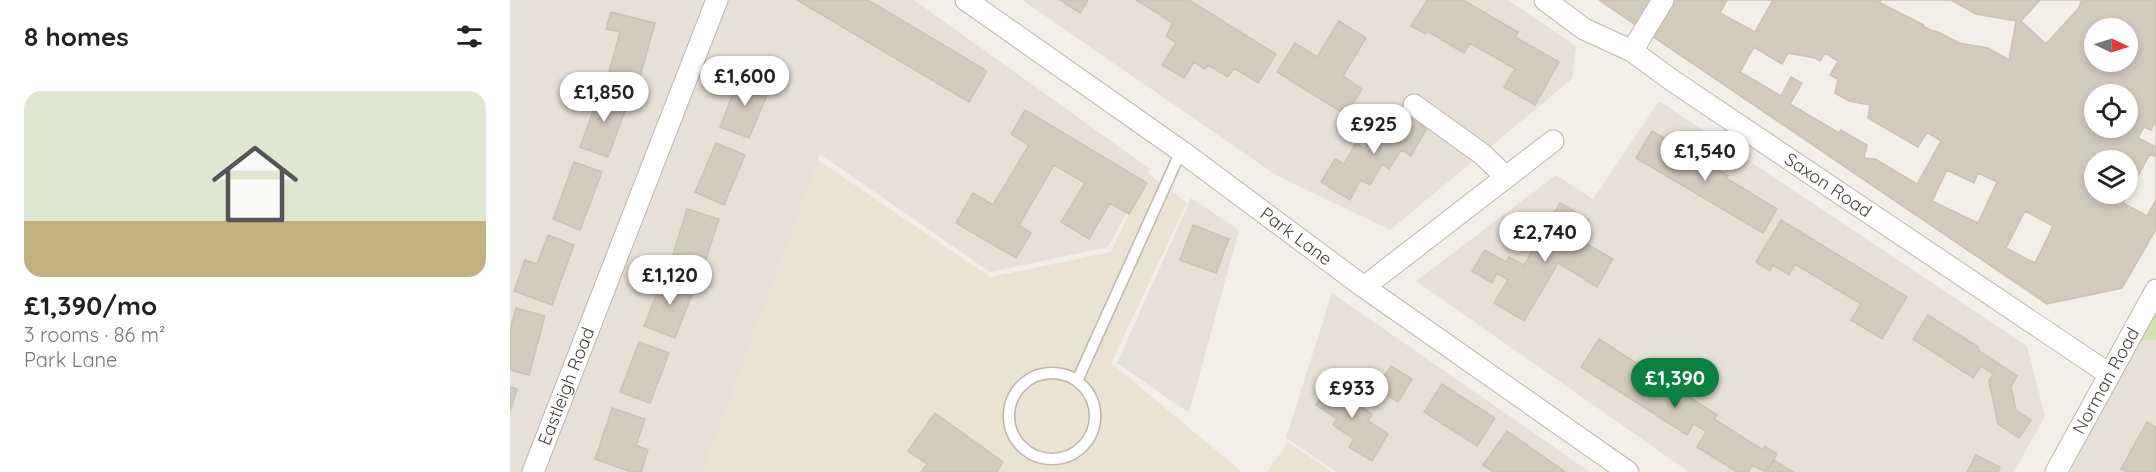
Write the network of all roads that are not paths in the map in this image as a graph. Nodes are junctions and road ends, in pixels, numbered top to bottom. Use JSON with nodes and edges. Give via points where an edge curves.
{"nodes":[{"id":1,"x":717,"y":0,"type":"edge"},
{"id":2,"x":966,"y":0,"type":"edge"},
{"id":3,"x":1545,"y":0,"type":"edge"},
{"id":4,"x":1663,"y":0,"type":"edge"},
{"id":5,"x":1632,"y":51,"type":"junction"},
{"id":6,"x":1414,"y":105,"type":"dead end"},
{"id":7,"x":1553,"y":141,"type":"dead end"},
{"id":8,"x":1181,"y":151,"type":"junction"},
{"id":9,"x":1506,"y":177,"type":"junction"},
{"id":10,"x":1364,"y":287,"type":"junction"},
{"id":11,"x":2156,"y":290,"type":"edge"},
{"id":12,"x":2109,"y":374,"type":"junction"},
{"id":13,"x":1077,"y":381,"type":"junction"},
{"id":14,"x":533,"y":472,"type":"edge"},
{"id":15,"x":1628,"y":472,"type":"edge"},
{"id":16,"x":2056,"y":472,"type":"edge"}],
"edges":[{"from":1,"to":14,"type":"street","name":"Eastleigh Road"},
{"from":2,"to":8,"type":"street","name":"Park Lane"},
{"from":3,"to":5,"type":"street","name":"Saxon Road","via":[[1584,29]]},
{"from":4,"to":5,"type":"street"},
{"from":5,"to":12,"type":"street","name":"Saxon Road"},
{"from":6,"to":9,"type":"street","via":[[1482,154]]},
{"from":7,"to":9,"type":"street"},
{"from":8,"to":10,"type":"street","name":"Park Lane"},
{"from":8,"to":13,"type":"lane"},
{"from":9,"to":10,"type":"street"},
{"from":10,"to":15,"type":"street","name":"Park Lane"},
{"from":11,"to":12,"type":"street","name":"Norman Road"},
{"from":12,"to":16,"type":"street","name":"Norman Road"},
{"from":13,"to":13,"type":"lane","via":[[1064,375],[1037,376],[1016,393],[1010,413],[1012,434],[1032,454],[1059,459],[1073,454],[1092,433],[1093,404]]}]}
